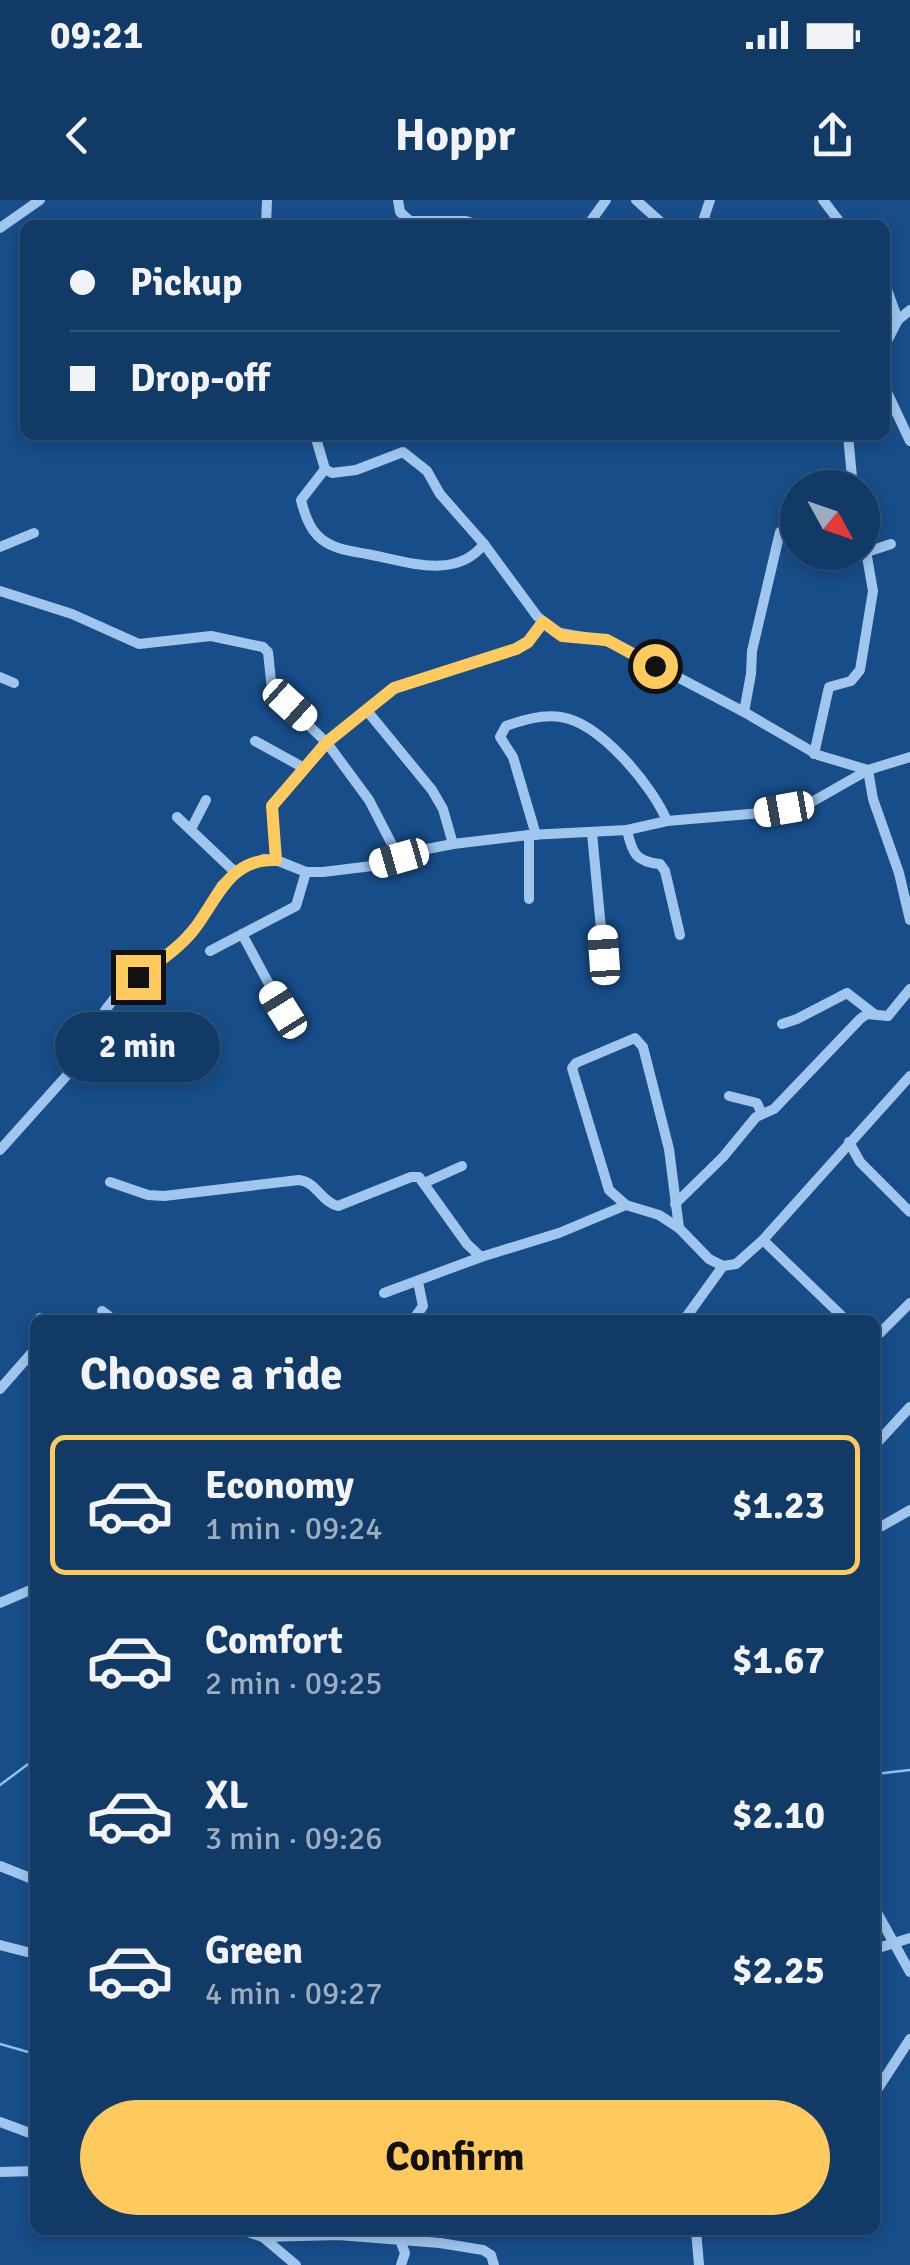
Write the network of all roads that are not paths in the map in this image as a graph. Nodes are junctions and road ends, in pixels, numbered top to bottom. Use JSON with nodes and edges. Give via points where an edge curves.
{"nodes":[{"id":1,"x":40,"y":200,"type":"edge"},
{"id":2,"x":636,"y":200,"type":"edge"},
{"id":3,"x":658,"y":220,"type":"edge"},
{"id":4,"x":1,"y":226,"type":"edge"},
{"id":5,"x":890,"y":298,"type":"edge"},
{"id":6,"x":910,"y":310,"type":"edge"},
{"id":7,"x":898,"y":320,"type":"junction"},
{"id":8,"x":890,"y":335,"type":"edge"},
{"id":9,"x":890,"y":398,"type":"edge"},
{"id":10,"x":316,"y":440,"type":"edge"},
{"id":11,"x":848,"y":440,"type":"edge"},
{"id":12,"x":910,"y":440,"type":"edge"},
{"id":13,"x":325,"y":469,"type":"junction"},
{"id":14,"x":851,"y":470,"type":"edge"},
{"id":15,"x":34,"y":532,"type":"dead end"},
{"id":16,"x":780,"y":532,"type":"dead end"},
{"id":17,"x":484,"y":544,"type":"junction"},
{"id":18,"x":891,"y":544,"type":"dead end"},
{"id":19,"x":0,"y":547,"type":"edge"},
{"id":20,"x":880,"y":548,"type":"edge"},
{"id":21,"x":871,"y":570,"type":"edge"},
{"id":22,"x":0,"y":590,"type":"edge"},
{"id":23,"x":543,"y":622,"type":"junction"},
{"id":24,"x":0,"y":677,"type":"edge"},
{"id":25,"x":14,"y":683,"type":"dead end"},
{"id":26,"x":368,"y":712,"type":"dead end"},
{"id":27,"x":744,"y":712,"type":"junction"},
{"id":28,"x":256,"y":742,"type":"dead end"},
{"id":29,"x":327,"y":742,"type":"junction"},
{"id":30,"x":814,"y":754,"type":"junction"},
{"id":31,"x":910,"y":756,"type":"edge"},
{"id":32,"x":304,"y":768,"type":"junction"},
{"id":33,"x":868,"y":770,"type":"junction"},
{"id":34,"x":206,"y":800,"type":"dead end"},
{"id":35,"x":177,"y":817,"type":"dead end"},
{"id":36,"x":667,"y":822,"type":"junction"},
{"id":37,"x":191,"y":829,"type":"junction"},
{"id":38,"x":627,"y":830,"type":"junction"},
{"id":39,"x":592,"y":833,"type":"junction"},
{"id":40,"x":532,"y":835,"type":"junction"},
{"id":41,"x":453,"y":844,"type":"junction"},
{"id":42,"x":399,"y":858,"type":"junction"},
{"id":43,"x":276,"y":860,"type":"junction"},
{"id":44,"x":235,"y":872,"type":"junction"},
{"id":45,"x":306,"y":872,"type":"junction"},
{"id":46,"x":904,"y":874,"type":"edge"},
{"id":47,"x":529,"y":898,"type":"dead end"},
{"id":48,"x":910,"y":920,"type":"edge"},
{"id":49,"x":242,"y":934,"type":"junction"},
{"id":50,"x":680,"y":935,"type":"dead end"},
{"id":51,"x":210,"y":951,"type":"dead end"},
{"id":52,"x":605,"y":972,"type":"dead end"},
{"id":53,"x":910,"y":989,"type":"edge"},
{"id":54,"x":283,"y":1010,"type":"dead end"},
{"id":55,"x":875,"y":1014,"type":"junction"},
{"id":56,"x":782,"y":1024,"type":"dead end"},
{"id":57,"x":910,"y":1076,"type":"edge"},
{"id":58,"x":729,"y":1096,"type":"dead end"},
{"id":59,"x":761,"y":1112,"type":"junction"},
{"id":60,"x":849,"y":1142,"type":"junction"},
{"id":61,"x":0,"y":1150,"type":"edge"},
{"id":62,"x":462,"y":1166,"type":"dead end"},
{"id":63,"x":110,"y":1182,"type":"dead end"},
{"id":64,"x":424,"y":1183,"type":"junction"},
{"id":65,"x":675,"y":1204,"type":"junction"},
{"id":66,"x":626,"y":1206,"type":"junction"},
{"id":67,"x":910,"y":1212,"type":"edge"},
{"id":68,"x":679,"y":1228,"type":"junction"},
{"id":69,"x":763,"y":1240,"type":"junction"},
{"id":70,"x":481,"y":1256,"type":"junction"},
{"id":71,"x":723,"y":1266,"type":"junction"},
{"id":72,"x":418,"y":1282,"type":"junction"},
{"id":73,"x":384,"y":1293,"type":"dead end"},
{"id":74,"x":910,"y":1303,"type":"edge"},
{"id":75,"x":102,"y":1310,"type":"dead end"},
{"id":76,"x":108,"y":1315,"type":"edge"},
{"id":77,"x":417,"y":1315,"type":"edge"},
{"id":78,"x":688,"y":1315,"type":"edge"},
{"id":79,"x":841,"y":1315,"type":"edge"},
{"id":80,"x":880,"y":1333,"type":"edge"},
{"id":81,"x":30,"y":1355,"type":"edge"},
{"id":82,"x":0,"y":1389,"type":"edge"},
{"id":83,"x":910,"y":1407,"type":"edge"},
{"id":84,"x":880,"y":1440,"type":"edge"},
{"id":85,"x":910,"y":1510,"type":"edge"},
{"id":86,"x":880,"y":1527,"type":"edge"},
{"id":87,"x":30,"y":1590,"type":"edge"},
{"id":88,"x":0,"y":1603,"type":"edge"},
{"id":89,"x":0,"y":1866,"type":"edge"},
{"id":90,"x":30,"y":1878,"type":"edge"},
{"id":91,"x":880,"y":1919,"type":"edge"},
{"id":92,"x":910,"y":1938,"type":"edge"},
{"id":93,"x":892,"y":1944,"type":"junction"},
{"id":94,"x":0,"y":1945,"type":"edge"},
{"id":95,"x":880,"y":1948,"type":"edge"},
{"id":96,"x":30,"y":1953,"type":"edge"},
{"id":97,"x":910,"y":1972,"type":"edge"},
{"id":98,"x":910,"y":2039,"type":"edge"},
{"id":99,"x":880,"y":2085,"type":"edge"},
{"id":100,"x":0,"y":2122,"type":"edge"},
{"id":101,"x":30,"y":2132,"type":"edge"},
{"id":102,"x":30,"y":2170,"type":"edge"},
{"id":103,"x":0,"y":2172,"type":"edge"},
{"id":104,"x":257,"y":2235,"type":"edge"},
{"id":105,"x":696,"y":2235,"type":"edge"},
{"id":106,"x":264,"y":2237,"type":"junction"},
{"id":107,"x":400,"y":2240,"type":"junction"},
{"id":108,"x":296,"y":2265,"type":"edge"},
{"id":109,"x":401,"y":2265,"type":"edge"},
{"id":110,"x":494,"y":2265,"type":"edge"},
{"id":111,"x":699,"y":2265,"type":"edge"}],
"edges":[{"from":1,"to":4,"type":"street"},
{"from":2,"to":3,"type":"street"},
{"from":5,"to":7,"type":"street"},
{"from":6,"to":7,"type":"street"},
{"from":7,"to":8,"type":"street"},
{"from":9,"to":12,"type":"street"},
{"from":10,"to":13,"type":"street"},
{"from":11,"to":14,"type":"street"},
{"from":13,"to":17,"type":"street","via":[[356,470],[402,452],[427,471]]},
{"from":13,"to":17,"type":"street","via":[[304,493],[304,509],[314,534],[345,552],[450,565],[474,557]]},
{"from":15,"to":19,"type":"street"},
{"from":16,"to":27,"type":"street"},
{"from":17,"to":23,"type":"street"},
{"from":18,"to":20,"type":"street"},
{"from":21,"to":30,"type":"street","via":[[874,591],[860,670],[851,681],[829,687]]},
{"from":22,"to":29,"type":"street","via":[[139,644],[211,636],[256,644],[268,652],[272,690]]},
{"from":23,"to":27,"type":"street","via":[[562,636],[611,642]]},
{"from":23,"to":29,"type":"street","via":[[516,649],[394,688]]},
{"from":24,"to":25,"type":"street"},
{"from":26,"to":41,"type":"street","via":[[432,790]]},
{"from":27,"to":30,"type":"street"},
{"from":28,"to":32,"type":"street"},
{"from":29,"to":32,"type":"street"},
{"from":29,"to":42,"type":"street","via":[[369,800]]},
{"from":30,"to":33,"type":"street"},
{"from":31,"to":33,"type":"street"},
{"from":32,"to":43,"type":"street","via":[[272,806]]},
{"from":33,"to":36,"type":"street","via":[[810,802]]},
{"from":33,"to":46,"type":"street"},
{"from":34,"to":37,"type":"street"},
{"from":35,"to":37,"type":"street"},
{"from":36,"to":38,"type":"street"},
{"from":36,"to":40,"type":"street","via":[[609,743],[563,716],[538,718],[506,726],[500,737],[513,757]]},
{"from":37,"to":44,"type":"street"},
{"from":38,"to":39,"type":"street"},
{"from":38,"to":50,"type":"street","via":[[637,859],[665,871]]},
{"from":39,"to":40,"type":"street"},
{"from":39,"to":52,"type":"street"},
{"from":40,"to":41,"type":"street"},
{"from":40,"to":47,"type":"street"},
{"from":41,"to":42,"type":"street"},
{"from":42,"to":45,"type":"street"},
{"from":43,"to":44,"type":"street"},
{"from":43,"to":45,"type":"street"},
{"from":44,"to":61,"type":"street","via":[[192,933],[114,1000],[69,1072]]},
{"from":45,"to":49,"type":"street","via":[[296,906]]},
{"from":46,"to":48,"type":"street"},
{"from":49,"to":51,"type":"street"},
{"from":49,"to":54,"type":"street"},
{"from":53,"to":55,"type":"street","via":[[891,1014]]},
{"from":55,"to":56,"type":"street","via":[[847,993]]},
{"from":55,"to":59,"type":"street","via":[[864,1016],[774,1108]]},
{"from":57,"to":60,"type":"street"},
{"from":58,"to":59,"type":"street","via":[[757,1103]]},
{"from":59,"to":65,"type":"street"},
{"from":60,"to":67,"type":"street"},
{"from":60,"to":69,"type":"street"},
{"from":62,"to":64,"type":"street"},
{"from":63,"to":64,"type":"street","via":[[164,1196],[300,1180],[338,1206],[411,1176]]},
{"from":64,"to":70,"type":"street"},
{"from":65,"to":66,"type":"street","via":[[670,1149],[635,1038],[572,1068],[609,1190]]},
{"from":65,"to":68,"type":"street"},
{"from":66,"to":68,"type":"street"},
{"from":66,"to":70,"type":"street"},
{"from":68,"to":71,"type":"street"},
{"from":69,"to":71,"type":"street","via":[[736,1264]]},
{"from":69,"to":79,"type":"street"},
{"from":70,"to":72,"type":"street"},
{"from":71,"to":78,"type":"street"},
{"from":72,"to":73,"type":"street"},
{"from":72,"to":77,"type":"street","via":[[424,1306]]},
{"from":74,"to":80,"type":"street"},
{"from":75,"to":76,"type":"street"},
{"from":81,"to":82,"type":"street"},
{"from":83,"to":84,"type":"street"},
{"from":85,"to":86,"type":"street"},
{"from":87,"to":88,"type":"street"},
{"from":89,"to":90,"type":"street"},
{"from":91,"to":93,"type":"street"},
{"from":92,"to":93,"type":"street"},
{"from":93,"to":95,"type":"street"},
{"from":93,"to":97,"type":"street"},
{"from":94,"to":96,"type":"street"},
{"from":98,"to":99,"type":"street"},
{"from":100,"to":101,"type":"street"},
{"from":102,"to":103,"type":"street"},
{"from":104,"to":106,"type":"street"},
{"from":105,"to":111,"type":"street"},
{"from":106,"to":107,"type":"street"},
{"from":106,"to":108,"type":"street"},
{"from":107,"to":109,"type":"street"},
{"from":107,"to":110,"type":"street","via":[[484,2250]]}]}
